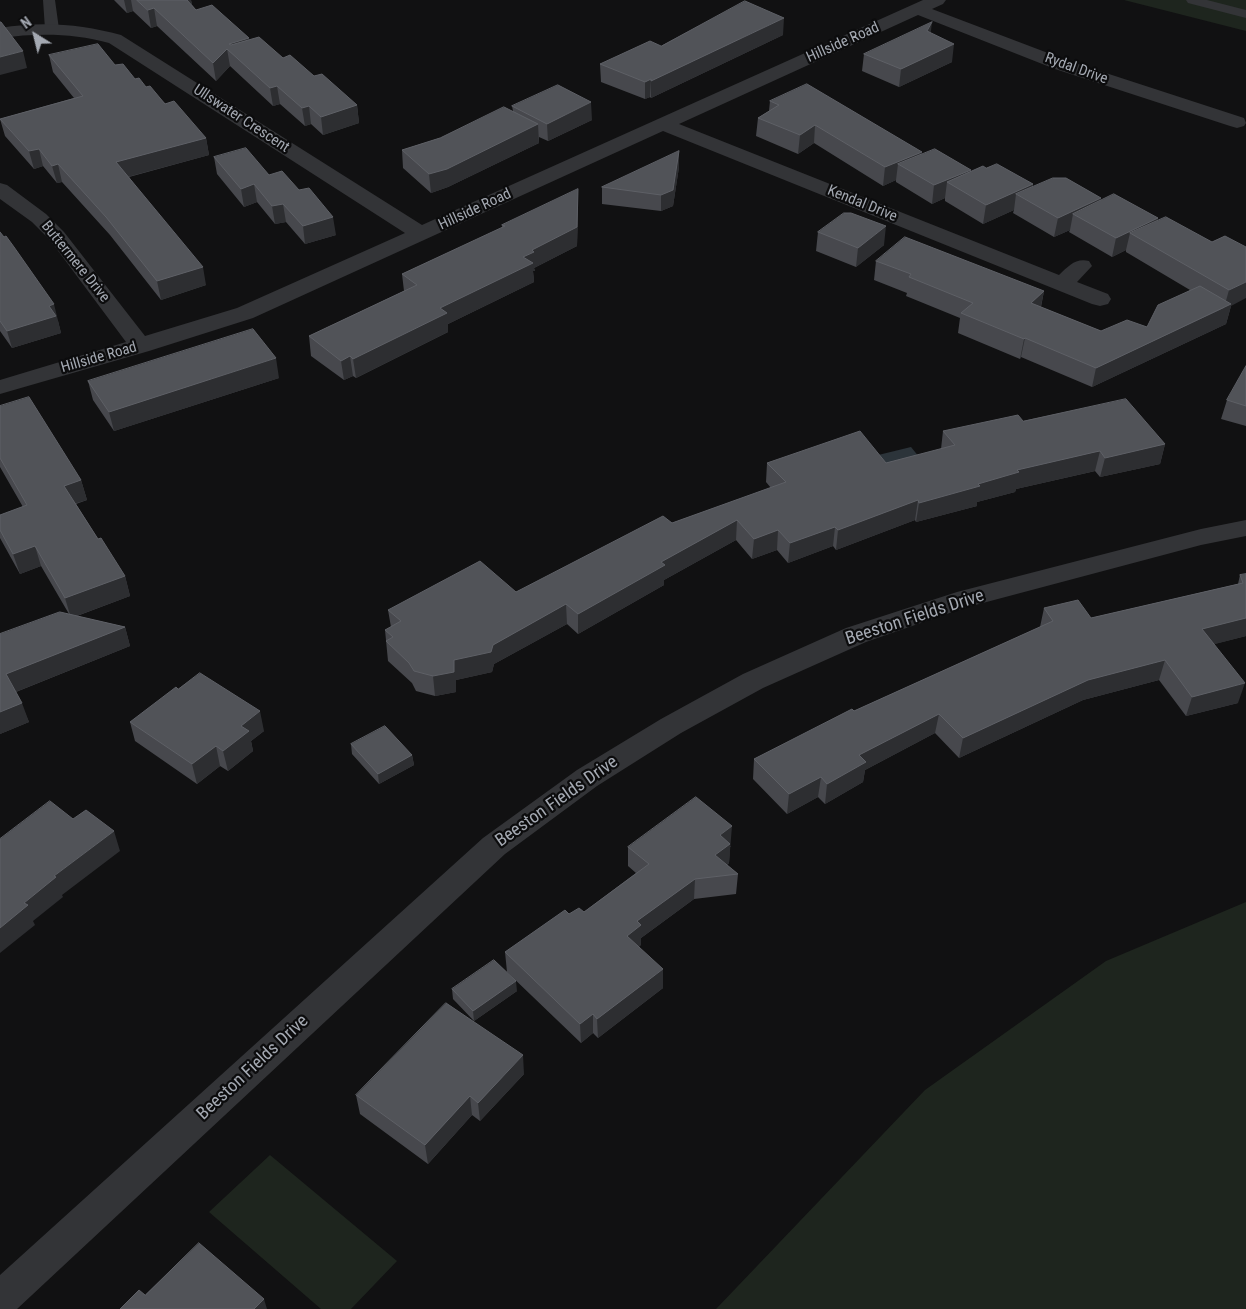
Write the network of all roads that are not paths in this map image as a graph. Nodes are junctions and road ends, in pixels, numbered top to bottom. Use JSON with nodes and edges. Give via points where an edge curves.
{"nodes":[{"id":1,"x":49,"y":0,"type":"edge"},
{"id":2,"x":937,"y":0,"type":"edge"},
{"id":3,"x":1192,"y":0,"type":"edge"},
{"id":4,"x":917,"y":9,"type":"junction"},
{"id":5,"x":1246,"y":14,"type":"edge"},
{"id":6,"x":52,"y":29,"type":"junction"},
{"id":7,"x":0,"y":33,"type":"edge"},
{"id":8,"x":1238,"y":122,"type":"dead end"},
{"id":9,"x":662,"y":124,"type":"junction"},
{"id":10,"x":0,"y":189,"type":"edge"},
{"id":11,"x":421,"y":234,"type":"junction"},
{"id":12,"x":1081,"y":266,"type":"dead end"},
{"id":13,"x":1062,"y":284,"type":"junction"},
{"id":14,"x":1100,"y":300,"type":"dead end"},
{"id":15,"x":141,"y":346,"type":"junction"},
{"id":16,"x":0,"y":387,"type":"edge"},
{"id":17,"x":1246,"y":528,"type":"edge"},
{"id":18,"x":0,"y":1300,"type":"edge"}],
"edges":[{"from":1,"to":6,"type":"lane"},
{"from":2,"to":4,"type":"street","name":"Hillside Road"},
{"from":3,"to":5,"type":"lane"},
{"from":4,"to":8,"type":"street","name":"Rydal Drive","via":[[1087,74]]},
{"from":4,"to":9,"type":"street","name":"Hillside Road"},
{"from":6,"to":7,"type":"street","name":"Ullswater Crescent","via":[[18,29]]},
{"from":6,"to":11,"type":"street","name":"Ullswater Crescent","via":[[81,31],[116,39]]},
{"from":9,"to":11,"type":"street","name":"Hillside Road"},
{"from":9,"to":13,"type":"street","name":"Kendal Drive"},
{"from":10,"to":15,"type":"street","name":"Buttermere Drive","via":[[40,218],[57,236]]},
{"from":11,"to":15,"type":"street","name":"Hillside Road","via":[[245,313]]},
{"from":12,"to":13,"type":"street"},
{"from":13,"to":14,"type":"street","name":"Kendal Drive"},
{"from":15,"to":16,"type":"street","name":"Hillside Road"},
{"from":17,"to":18,"type":"street","name":"Beeston Fields Drive","via":[[957,601],[856,635],[753,681],[671,726],[587,778],[494,846]]}]}
